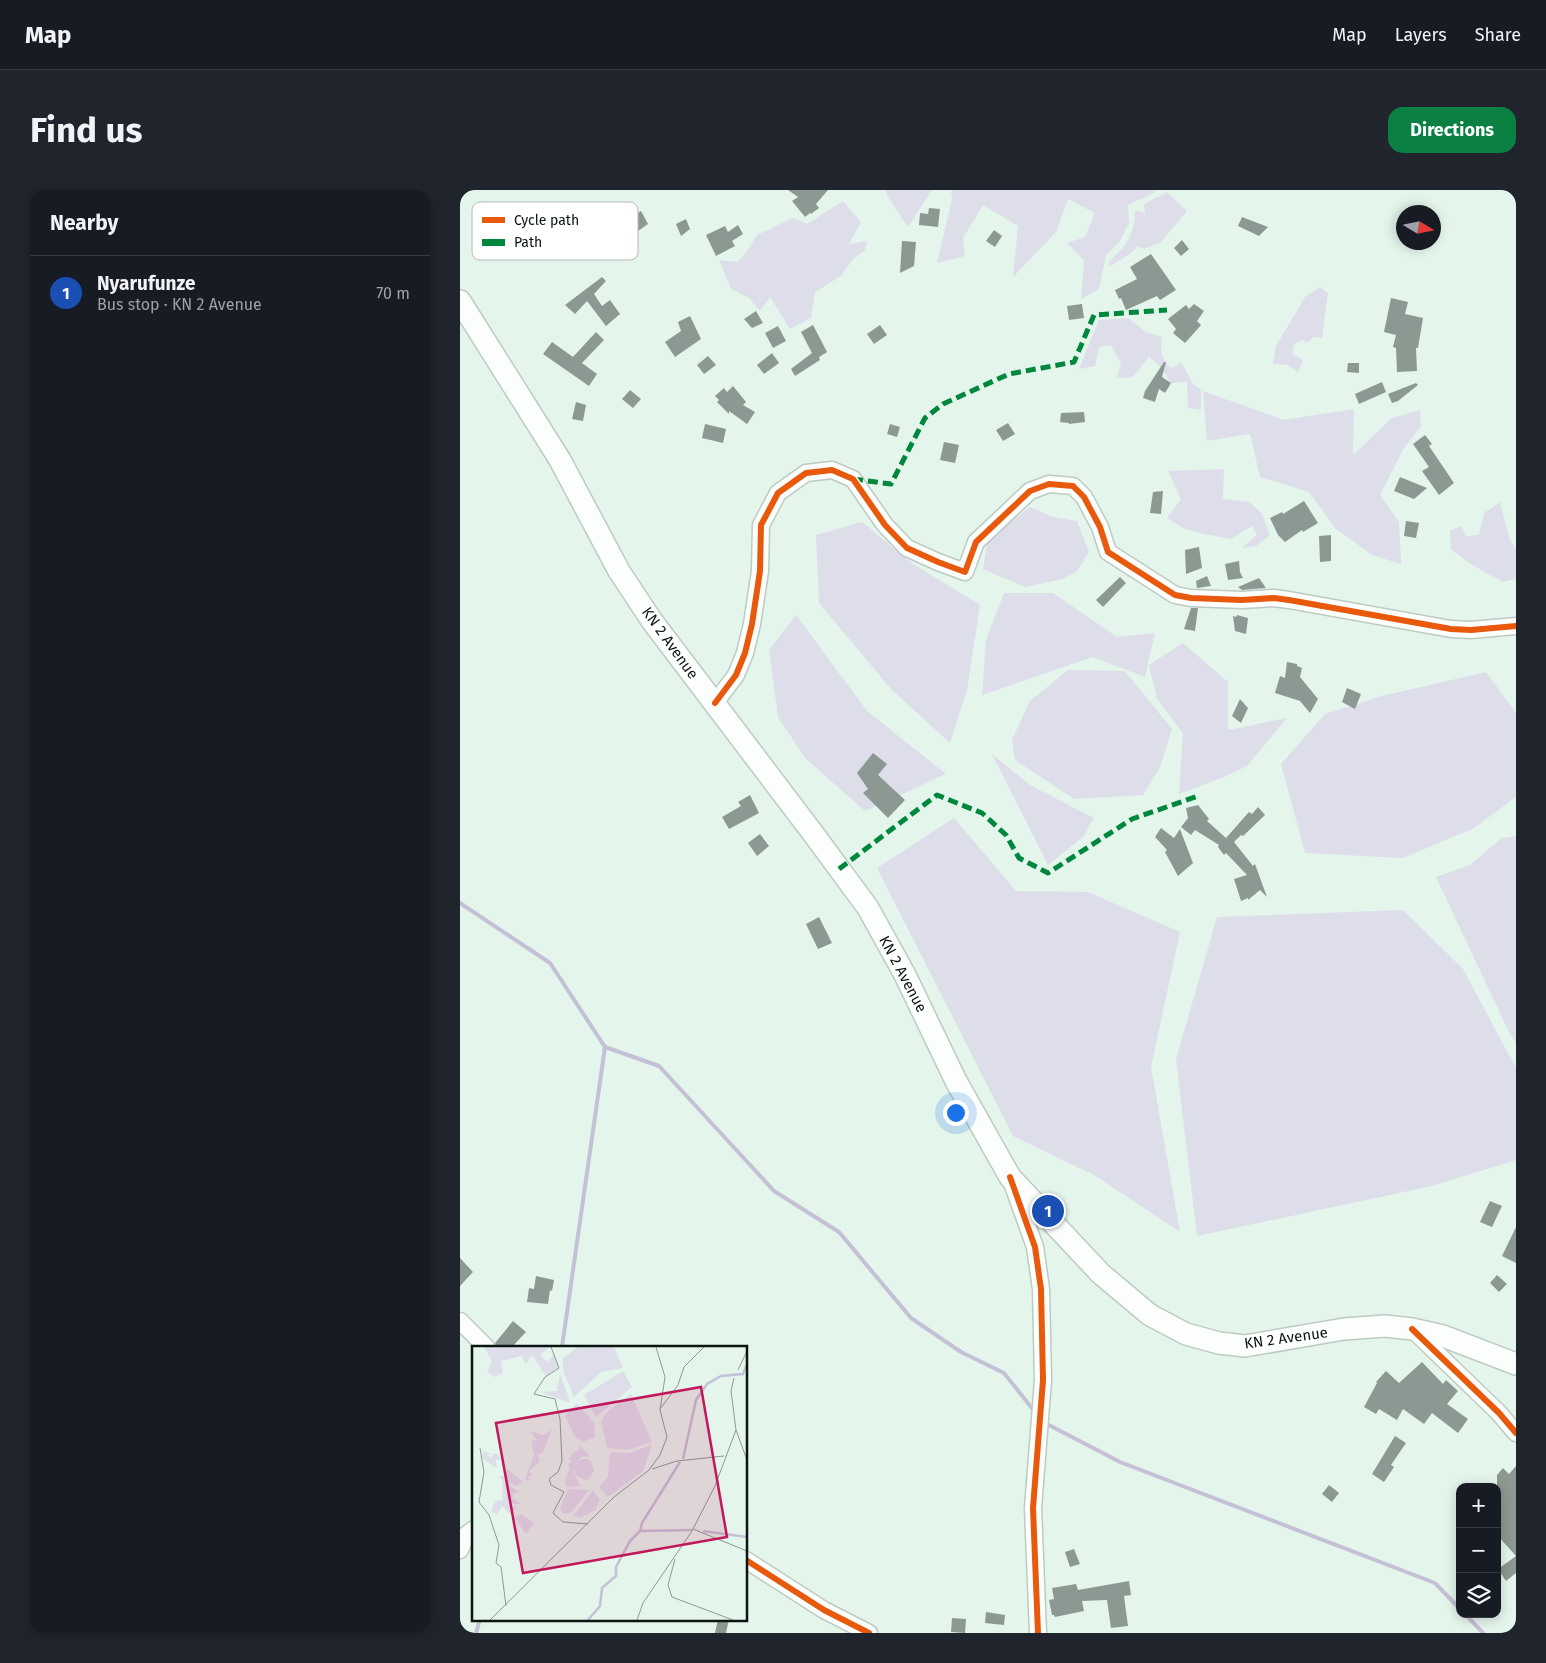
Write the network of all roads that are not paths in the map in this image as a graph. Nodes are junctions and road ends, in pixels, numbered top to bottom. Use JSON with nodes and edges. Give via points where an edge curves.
{"nodes":[{"id":1,"x":460,"y":301,"type":"edge"},
{"id":2,"x":1516,"y":626,"type":"edge"},
{"id":3,"x":714,"y":703,"type":"junction"},
{"id":4,"x":1010,"y":1177,"type":"junction"},
{"id":5,"x":460,"y":1321,"type":"edge"},
{"id":6,"x":1412,"y":1329,"type":"junction"},
{"id":7,"x":485,"y":1346,"type":"edge"},
{"id":8,"x":1516,"y":1364,"type":"edge"},
{"id":9,"x":1516,"y":1433,"type":"edge"},
{"id":10,"x":472,"y":1530,"type":"edge"},
{"id":11,"x":460,"y":1550,"type":"edge"},
{"id":12,"x":748,"y":1561,"type":"edge"},
{"id":13,"x":869,"y":1633,"type":"edge"},
{"id":14,"x":1038,"y":1633,"type":"edge"}],
"edges":[{"from":1,"to":3,"type":"main road","name":"KN 2 Avenue","via":[[560,460],[619,571]]},
{"from":2,"to":3,"type":"street","via":[[1451,629],[1282,599],[1175,595],[1108,552],[1084,497],[1073,486],[1048,484],[1030,491],[976,542],[965,572],[907,548],[885,525],[853,480],[832,470],[806,473],[778,493],[761,525],[760,571],[745,654],[736,675]]},
{"from":3,"to":4,"type":"main road","name":"KN 2 Avenue","via":[[868,908],[905,975],[956,1081]]},
{"from":4,"to":6,"type":"main road","name":"KN 2 Avenue","via":[[1101,1274],[1150,1315],[1186,1334],[1245,1346],[1344,1330],[1385,1326]]},
{"from":4,"to":14,"type":"street","via":[[1035,1247],[1041,1289],[1043,1380],[1033,1508]]},
{"from":5,"to":7,"type":"street"},
{"from":6,"to":8,"type":"main road","name":"KN 2 Avenue","via":[[1443,1336]]},
{"from":6,"to":9,"type":"street"},
{"from":10,"to":11,"type":"street"},
{"from":12,"to":13,"type":"street","via":[[824,1610]]}]}
